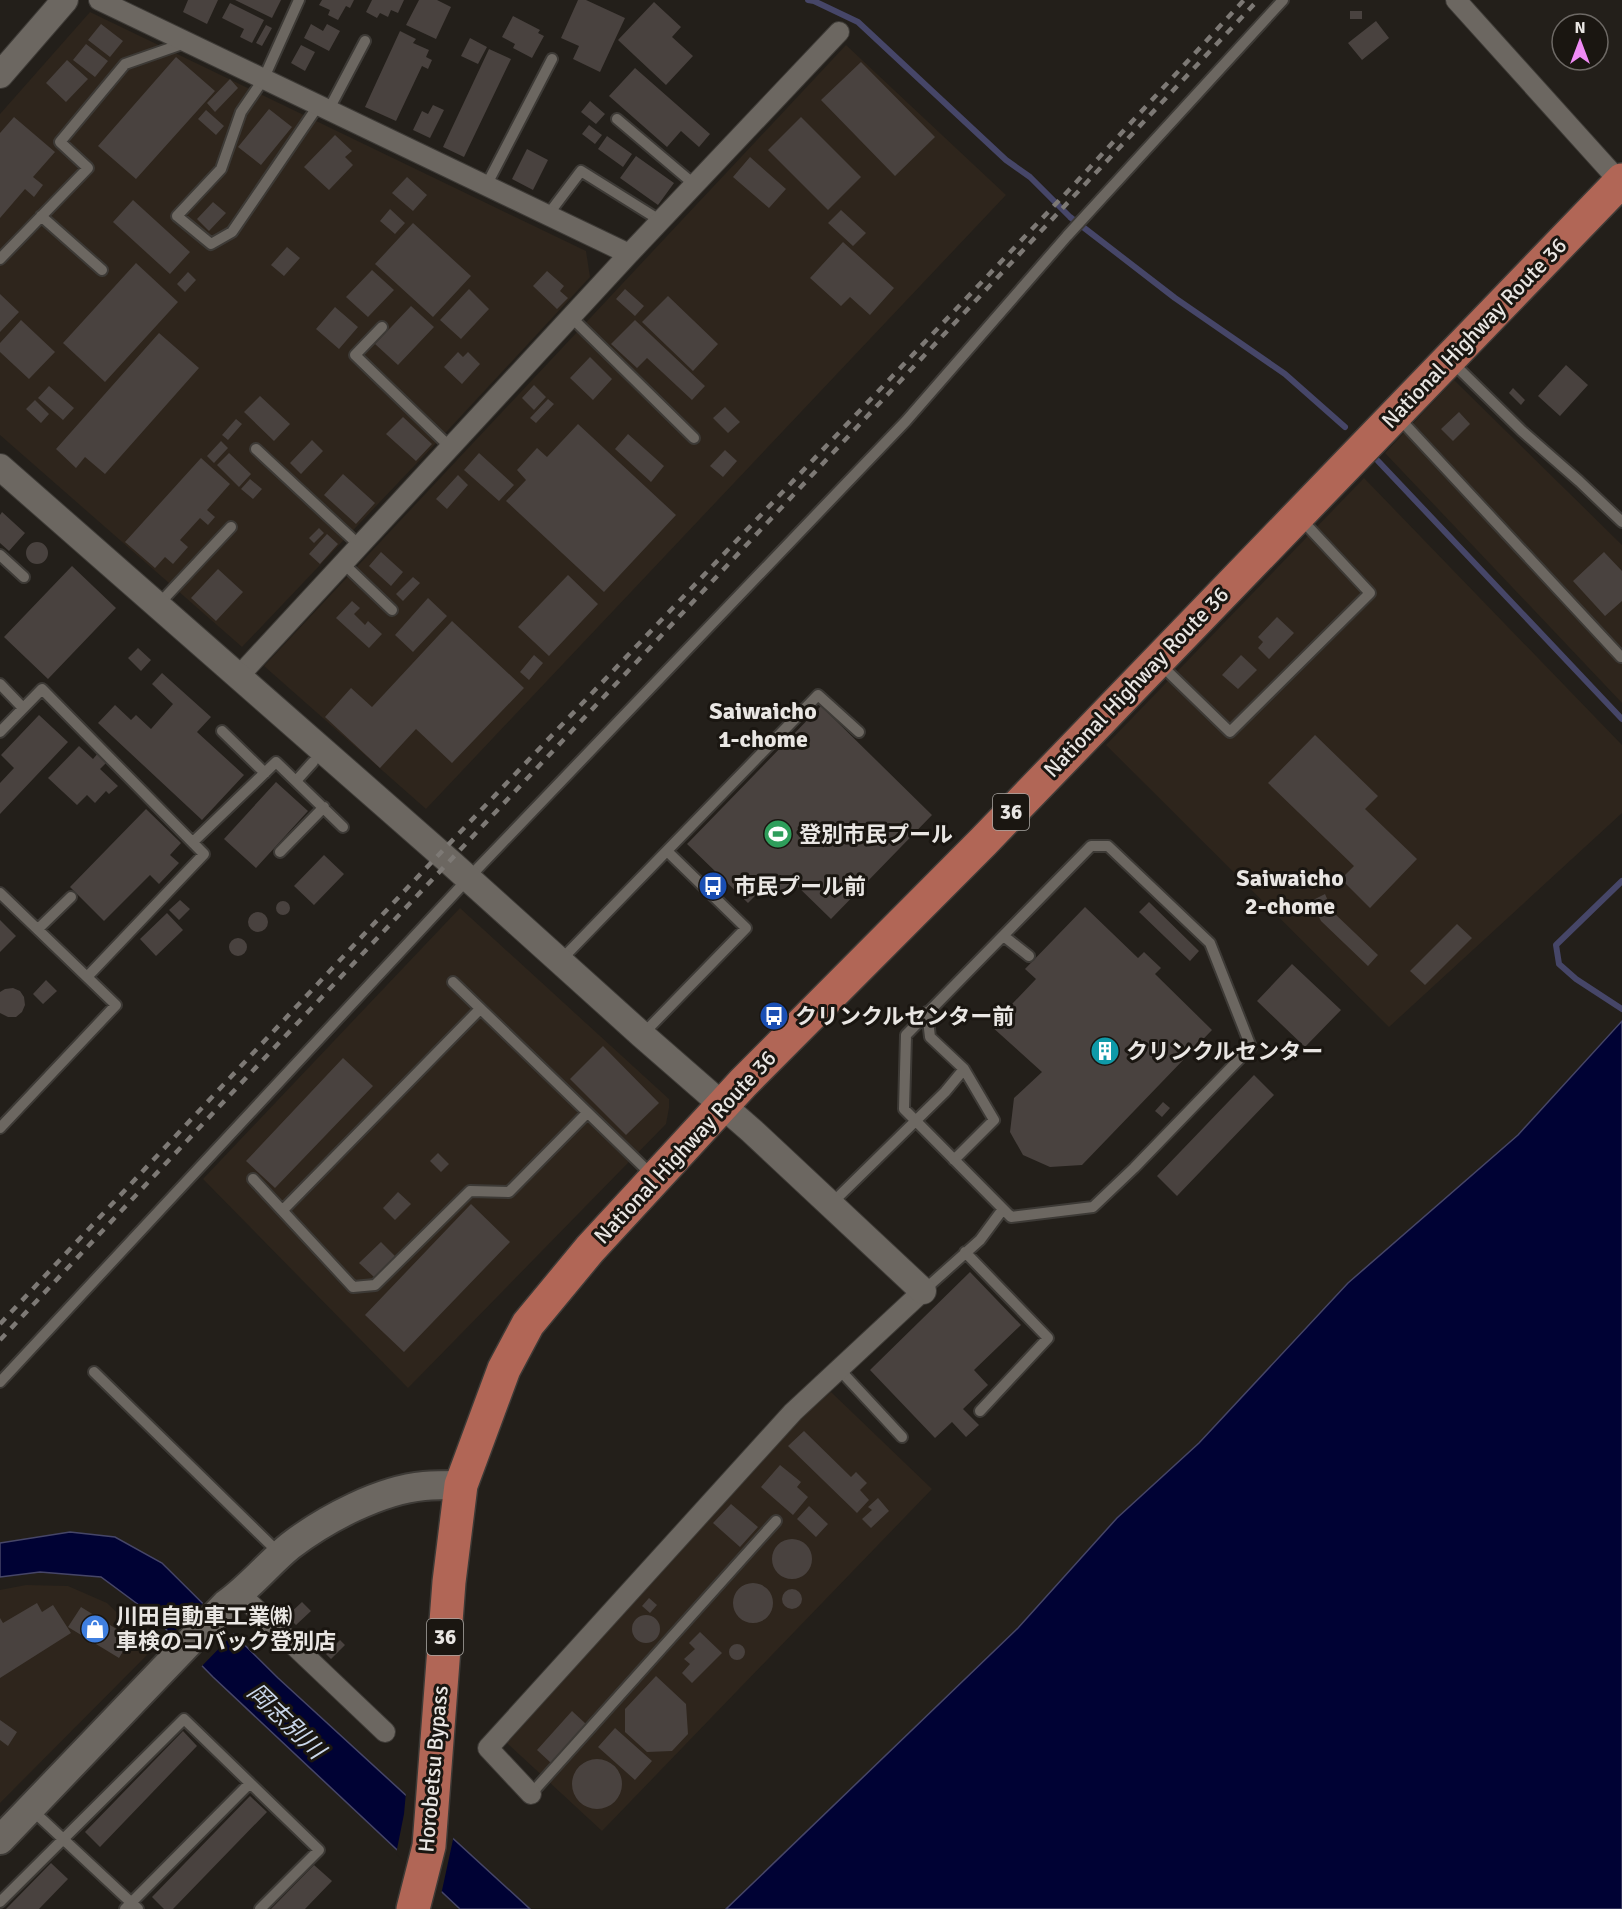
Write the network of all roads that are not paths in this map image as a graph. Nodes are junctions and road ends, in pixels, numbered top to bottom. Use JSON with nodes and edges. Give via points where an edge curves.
{"nodes":[{"id":1,"x":65,"y":0,"type":"edge"},
{"id":2,"x":99,"y":0,"type":"edge"},
{"id":3,"x":299,"y":0,"type":"edge"},
{"id":4,"x":1283,"y":0,"type":"edge"},
{"id":5,"x":1456,"y":0,"type":"edge"},
{"id":6,"x":839,"y":32,"type":"dead end"},
{"id":7,"x":365,"y":41,"type":"dead end"},
{"id":8,"x":185,"y":43,"type":"junction"},
{"id":9,"x":552,"y":59,"type":"dead end"},
{"id":10,"x":0,"y":75,"type":"edge"},
{"id":11,"x":263,"y":80,"type":"junction"},
{"id":12,"x":323,"y":108,"type":"junction"},
{"id":13,"x":617,"y":119,"type":"dead end"},
{"id":14,"x":1621,"y":181,"type":"edge"},
{"id":15,"x":695,"y":185,"type":"junction"},
{"id":16,"x":486,"y":186,"type":"junction"},
{"id":17,"x":41,"y":216,"type":"junction"},
{"id":18,"x":548,"y":216,"type":"junction"},
{"id":19,"x":661,"y":221,"type":"junction"},
{"id":20,"x":629,"y":254,"type":"junction"},
{"id":21,"x":0,"y":260,"type":"edge"},
{"id":22,"x":102,"y":270,"type":"dead end"},
{"id":23,"x":571,"y":317,"type":"junction"},
{"id":24,"x":382,"y":327,"type":"dead end"},
{"id":25,"x":1449,"y":359,"type":"junction"},
{"id":26,"x":1396,"y":414,"type":"junction"},
{"id":27,"x":694,"y":438,"type":"dead end"},
{"id":28,"x":451,"y":448,"type":"junction"},
{"id":29,"x":256,"y":449,"type":"dead end"},
{"id":30,"x":0,"y":467,"type":"edge"},
{"id":31,"x":1297,"y":515,"type":"junction"},
{"id":32,"x":1622,"y":522,"type":"edge"},
{"id":33,"x":231,"y":527,"type":"dead end"},
{"id":34,"x":360,"y":546,"type":"junction"},
{"id":35,"x":0,"y":555,"type":"edge"},
{"id":36,"x":344,"y":564,"type":"junction"},
{"id":37,"x":24,"y":577,"type":"dead end"},
{"id":38,"x":157,"y":606,"type":"junction"},
{"id":39,"x":392,"y":610,"type":"dead end"},
{"id":40,"x":1621,"y":657,"type":"edge"},
{"id":41,"x":1157,"y":661,"type":"junction"},
{"id":42,"x":238,"y":677,"type":"junction"},
{"id":43,"x":0,"y":684,"type":"edge"},
{"id":44,"x":23,"y":708,"type":"junction"},
{"id":45,"x":222,"y":731,"type":"dead end"},
{"id":46,"x":0,"y":732,"type":"edge"},
{"id":47,"x":859,"y":732,"type":"dead end"},
{"id":48,"x":313,"y":762,"type":"dead end"},
{"id":49,"x":265,"y":773,"type":"junction"},
{"id":50,"x":296,"y":781,"type":"junction"},
{"id":51,"x":324,"y":807,"type":"junction"},
{"id":52,"x":343,"y":827,"type":"dead end"},
{"id":53,"x":193,"y":842,"type":"junction"},
{"id":54,"x":667,"y":851,"type":"junction"},
{"id":55,"x":280,"y":852,"type":"dead end"},
{"id":56,"x":468,"y":879,"type":"junction"},
{"id":57,"x":0,"y":893,"type":"edge"},
{"id":58,"x":71,"y":897,"type":"dead end"},
{"id":59,"x":38,"y":929,"type":"junction"},
{"id":60,"x":1005,"y":936,"type":"junction"},
{"id":61,"x":1029,"y":956,"type":"dead end"},
{"id":62,"x":560,"y":961,"type":"junction"},
{"id":63,"x":87,"y":976,"type":"junction"},
{"id":64,"x":453,"y":982,"type":"dead end"},
{"id":65,"x":480,"y":1009,"type":"junction"},
{"id":66,"x":927,"y":1012,"type":"junction"},
{"id":67,"x":642,"y":1035,"type":"junction"},
{"id":68,"x":964,"y":1070,"type":"junction"},
{"id":69,"x":722,"y":1106,"type":"junction"},
{"id":70,"x":587,"y":1113,"type":"junction"},
{"id":71,"x":914,"y":1120,"type":"junction"},
{"id":72,"x":0,"y":1128,"type":"edge"},
{"id":73,"x":954,"y":1160,"type":"junction"},
{"id":74,"x":654,"y":1178,"type":"junction"},
{"id":75,"x":253,"y":1179,"type":"dead end"},
{"id":76,"x":831,"y":1204,"type":"junction"},
{"id":77,"x":1003,"y":1209,"type":"junction"},
{"id":78,"x":283,"y":1210,"type":"junction"},
{"id":79,"x":965,"y":1252,"type":"junction"},
{"id":80,"x":922,"y":1291,"type":"junction"},
{"id":81,"x":838,"y":1368,"type":"junction"},
{"id":82,"x":94,"y":1372,"type":"dead end"},
{"id":83,"x":0,"y":1382,"type":"edge"},
{"id":84,"x":980,"y":1411,"type":"dead end"},
{"id":85,"x":902,"y":1437,"type":"dead end"},
{"id":86,"x":461,"y":1485,"type":"junction"},
{"id":87,"x":776,"y":1521,"type":"dead end"},
{"id":88,"x":281,"y":1555,"type":"junction"},
{"id":89,"x":233,"y":1599,"type":"junction"},
{"id":90,"x":385,"y":1732,"type":"dead end"},
{"id":91,"x":250,"y":1784,"type":"junction"},
{"id":92,"x":531,"y":1794,"type":"joint"},
{"id":93,"x":31,"y":1809,"type":"junction"},
{"id":94,"x":64,"y":1838,"type":"junction"},
{"id":95,"x":0,"y":1840,"type":"edge"},
{"id":96,"x":0,"y":1902,"type":"edge"},
{"id":97,"x":414,"y":1905,"type":"edge"},
{"id":98,"x":131,"y":1907,"type":"edge"},
{"id":99,"x":260,"y":1909,"type":"edge"}],
"edges":[{"from":1,"to":10,"type":"street"},
{"from":2,"to":8,"type":"street"},
{"from":3,"to":11,"type":"lane"},
{"from":4,"to":56,"type":"lane","via":[[1067,236],[906,421]]},
{"from":5,"to":14,"type":"street"},
{"from":6,"to":15,"type":"street"},
{"from":7,"to":12,"type":"lane"},
{"from":8,"to":11,"type":"street"},
{"from":8,"to":17,"type":"lane","via":[[125,64],[60,142],[88,168]]},
{"from":9,"to":16,"type":"lane"},
{"from":11,"to":12,"type":"street"},
{"from":11,"to":12,"type":"lane","via":[[241,112],[221,169],[177,216],[211,244],[232,232]]},
{"from":12,"to":16,"type":"street"},
{"from":13,"to":15,"type":"lane"},
{"from":14,"to":25,"type":"highway","name":"National Highway Route 36","number":"36"},
{"from":15,"to":19,"type":"street"},
{"from":16,"to":18,"type":"street"},
{"from":17,"to":21,"type":"lane"},
{"from":17,"to":22,"type":"lane"},
{"from":18,"to":19,"type":"lane","via":[[580,171]]},
{"from":18,"to":20,"type":"street"},
{"from":19,"to":20,"type":"street"},
{"from":20,"to":23,"type":"street"},
{"from":23,"to":27,"type":"lane"},
{"from":23,"to":28,"type":"street"},
{"from":24,"to":28,"type":"lane","via":[[355,355]]},
{"from":25,"to":26,"type":"highway","name":"National Highway Route 36","number":"36"},
{"from":25,"to":32,"type":"lane"},
{"from":26,"to":31,"type":"highway","name":"National Highway Route 36","number":"36"},
{"from":26,"to":40,"type":"lane"},
{"from":28,"to":34,"type":"street"},
{"from":29,"to":34,"type":"lane"},
{"from":30,"to":38,"type":"street"},
{"from":31,"to":41,"type":"highway","name":"National Highway Route 36","number":"36"},
{"from":31,"to":41,"type":"lane","via":[[1370,593],[1230,732]]},
{"from":33,"to":38,"type":"lane"},
{"from":34,"to":36,"type":"street"},
{"from":35,"to":37,"type":"lane"},
{"from":36,"to":39,"type":"lane"},
{"from":36,"to":42,"type":"street"},
{"from":38,"to":42,"type":"street"},
{"from":41,"to":69,"type":"highway","name":"National Highway Route 36","number":"36"},
{"from":42,"to":56,"type":"street"},
{"from":43,"to":44,"type":"lane"},
{"from":44,"to":46,"type":"lane"},
{"from":44,"to":53,"type":"lane","via":[[42,690]]},
{"from":45,"to":49,"type":"lane"},
{"from":47,"to":54,"type":"lane","via":[[818,695]]},
{"from":48,"to":50,"type":"lane"},
{"from":49,"to":50,"type":"lane","via":[[276,762]]},
{"from":49,"to":53,"type":"lane"},
{"from":50,"to":51,"type":"lane"},
{"from":51,"to":52,"type":"lane"},
{"from":51,"to":55,"type":"lane"},
{"from":53,"to":63,"type":"lane","via":[[204,854]]},
{"from":54,"to":62,"type":"lane"},
{"from":54,"to":67,"type":"lane","via":[[746,928]]},
{"from":56,"to":62,"type":"street"},
{"from":56,"to":83,"type":"lane"},
{"from":57,"to":59,"type":"lane"},
{"from":58,"to":59,"type":"lane"},
{"from":59,"to":63,"type":"lane"},
{"from":60,"to":61,"type":"lane"},
{"from":60,"to":66,"type":"lane"},
{"from":60,"to":77,"type":"lane","via":[[1091,846],[1108,846],[1210,944],[1251,1047],[1092,1208],[1011,1217]]},
{"from":62,"to":67,"type":"street"},
{"from":63,"to":72,"type":"lane","via":[[117,1005]]},
{"from":64,"to":65,"type":"lane"},
{"from":65,"to":70,"type":"lane"},
{"from":65,"to":78,"type":"lane"},
{"from":66,"to":68,"type":"lane","via":[[930,1037]]},
{"from":66,"to":71,"type":"lane","via":[[906,1035],[904,1109]]},
{"from":67,"to":69,"type":"street"},
{"from":68,"to":71,"type":"lane"},
{"from":68,"to":73,"type":"lane","via":[[994,1120]]},
{"from":69,"to":74,"type":"highway","name":"National Highway Route 36","number":"36"},
{"from":69,"to":76,"type":"street"},
{"from":70,"to":74,"type":"lane"},
{"from":70,"to":78,"type":"lane","via":[[509,1192],[470,1191],[375,1285],[353,1287]]},
{"from":71,"to":73,"type":"lane"},
{"from":71,"to":76,"type":"lane"},
{"from":73,"to":77,"type":"lane"},
{"from":74,"to":86,"type":"highway","name":"National Highway Route 36","number":"36","via":[[528,1324],[504,1369]]},
{"from":75,"to":78,"type":"lane"},
{"from":76,"to":80,"type":"street"},
{"from":77,"to":79,"type":"lane","via":[[980,1240]]},
{"from":79,"to":80,"type":"lane"},
{"from":79,"to":84,"type":"lane","via":[[1048,1338]]},
{"from":80,"to":81,"type":"street"},
{"from":81,"to":85,"type":"lane"},
{"from":81,"to":92,"type":"street","via":[[793,1412],[488,1748]]},
{"from":82,"to":88,"type":"lane"},
{"from":86,"to":88,"type":"main road","via":[[403,1490],[345,1511]]},
{"from":86,"to":97,"type":"highway","name":"Horobetsu Bypass","number":"36","via":[[449,1582],[429,1846]]},
{"from":87,"to":92,"type":"lane"},
{"from":88,"to":89,"type":"main road"},
{"from":89,"to":90,"type":"street"},
{"from":89,"to":93,"type":"main road"},
{"from":91,"to":94,"type":"lane","via":[[184,1719]]},
{"from":91,"to":98,"type":"lane"},
{"from":91,"to":99,"type":"lane","via":[[319,1850]]},
{"from":93,"to":94,"type":"lane"},
{"from":93,"to":95,"type":"main road"},
{"from":94,"to":96,"type":"lane"},
{"from":94,"to":98,"type":"lane"}]}
